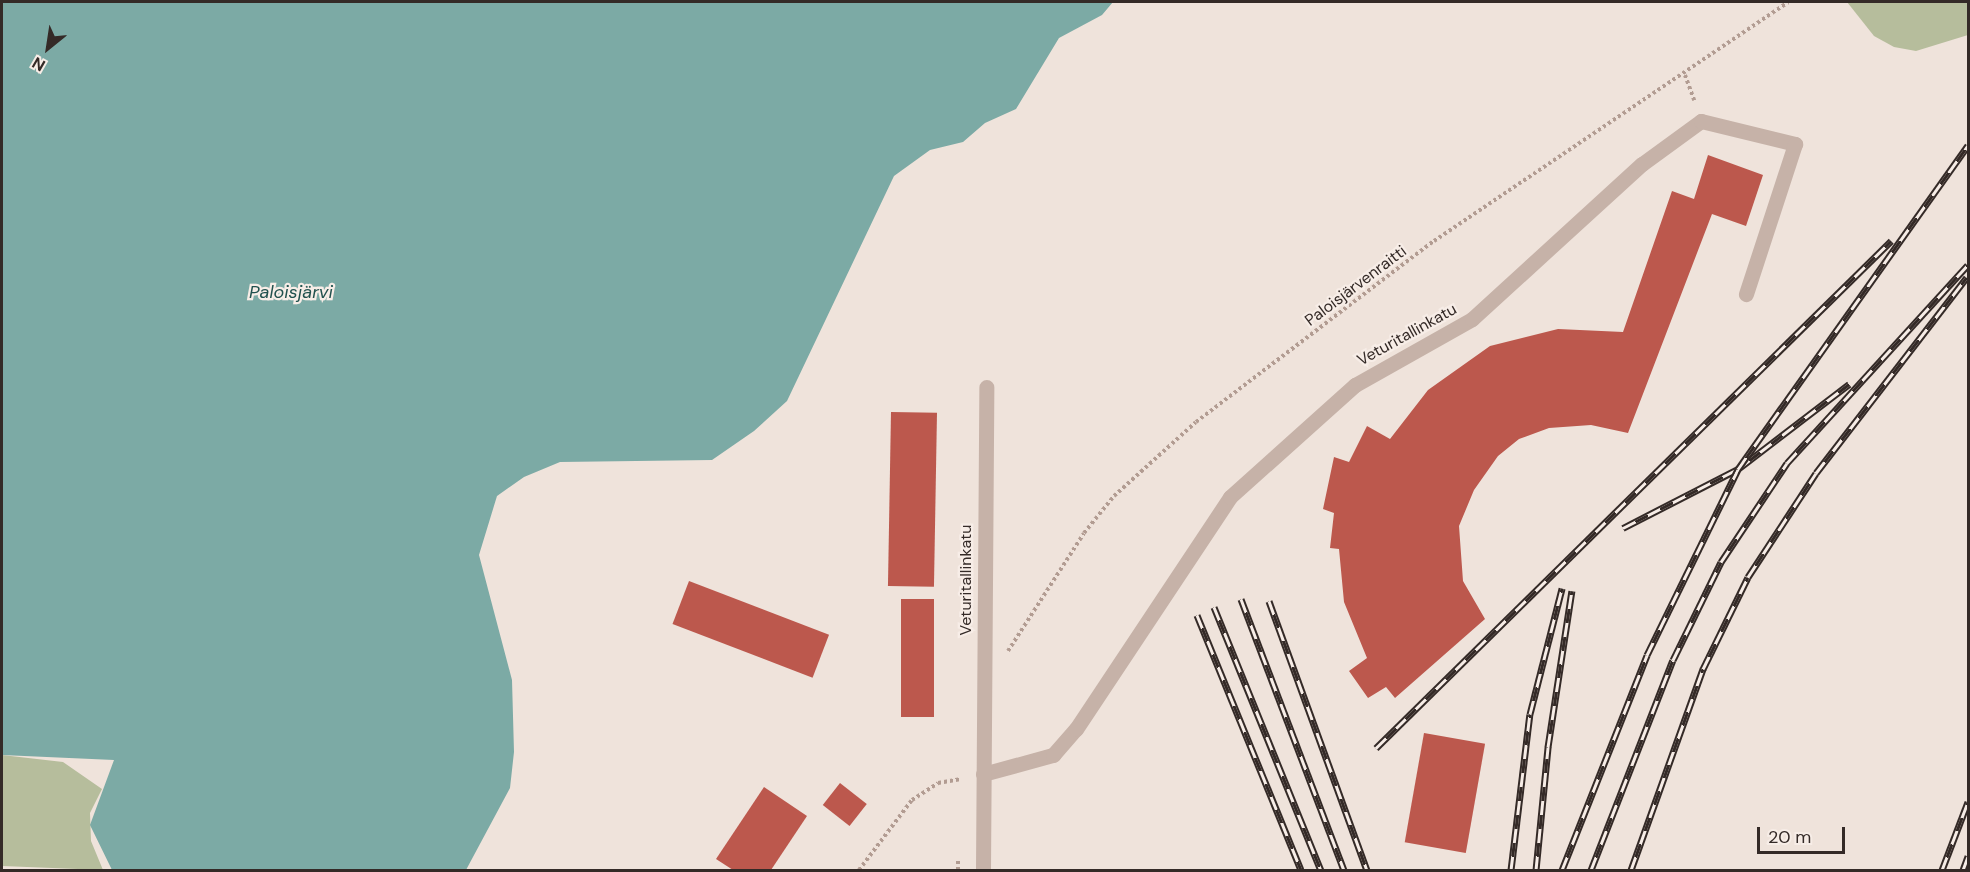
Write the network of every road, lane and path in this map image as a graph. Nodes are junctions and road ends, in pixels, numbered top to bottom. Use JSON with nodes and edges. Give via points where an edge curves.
{"nodes":[{"id":1,"x":1788,"y":2,"type":"edge"},
{"id":2,"x":1746,"y":294,"type":"dead end"},
{"id":3,"x":986,"y":387,"type":"dead end"},
{"id":4,"x":1003,"y":659,"type":"dead end"},
{"id":5,"x":983,"y":774,"type":"junction"},
{"id":6,"x":960,"y":778,"type":"dead end"},
{"id":7,"x":860,"y":870,"type":"edge"},
{"id":8,"x":983,"y":870,"type":"edge"}],
"edges":[{"from":1,"to":4,"type":"path","name":"Paloisjärvenraitti","via":[[1434,241],[1196,423],[1120,490],[1084,533]]},
{"from":2,"to":5,"type":"street","name":"Veturitallinkatu","via":[[1795,144],[1701,121],[1642,164],[1472,319],[1355,385],[1230,497],[1076,729],[1053,755]]},
{"from":3,"to":5,"type":"street","name":"Veturitallinkatu"},
{"from":5,"to":8,"type":"street","name":"Veturitallinkatu"},
{"from":6,"to":7,"type":"path","via":[[938,783],[912,800]]}]}
